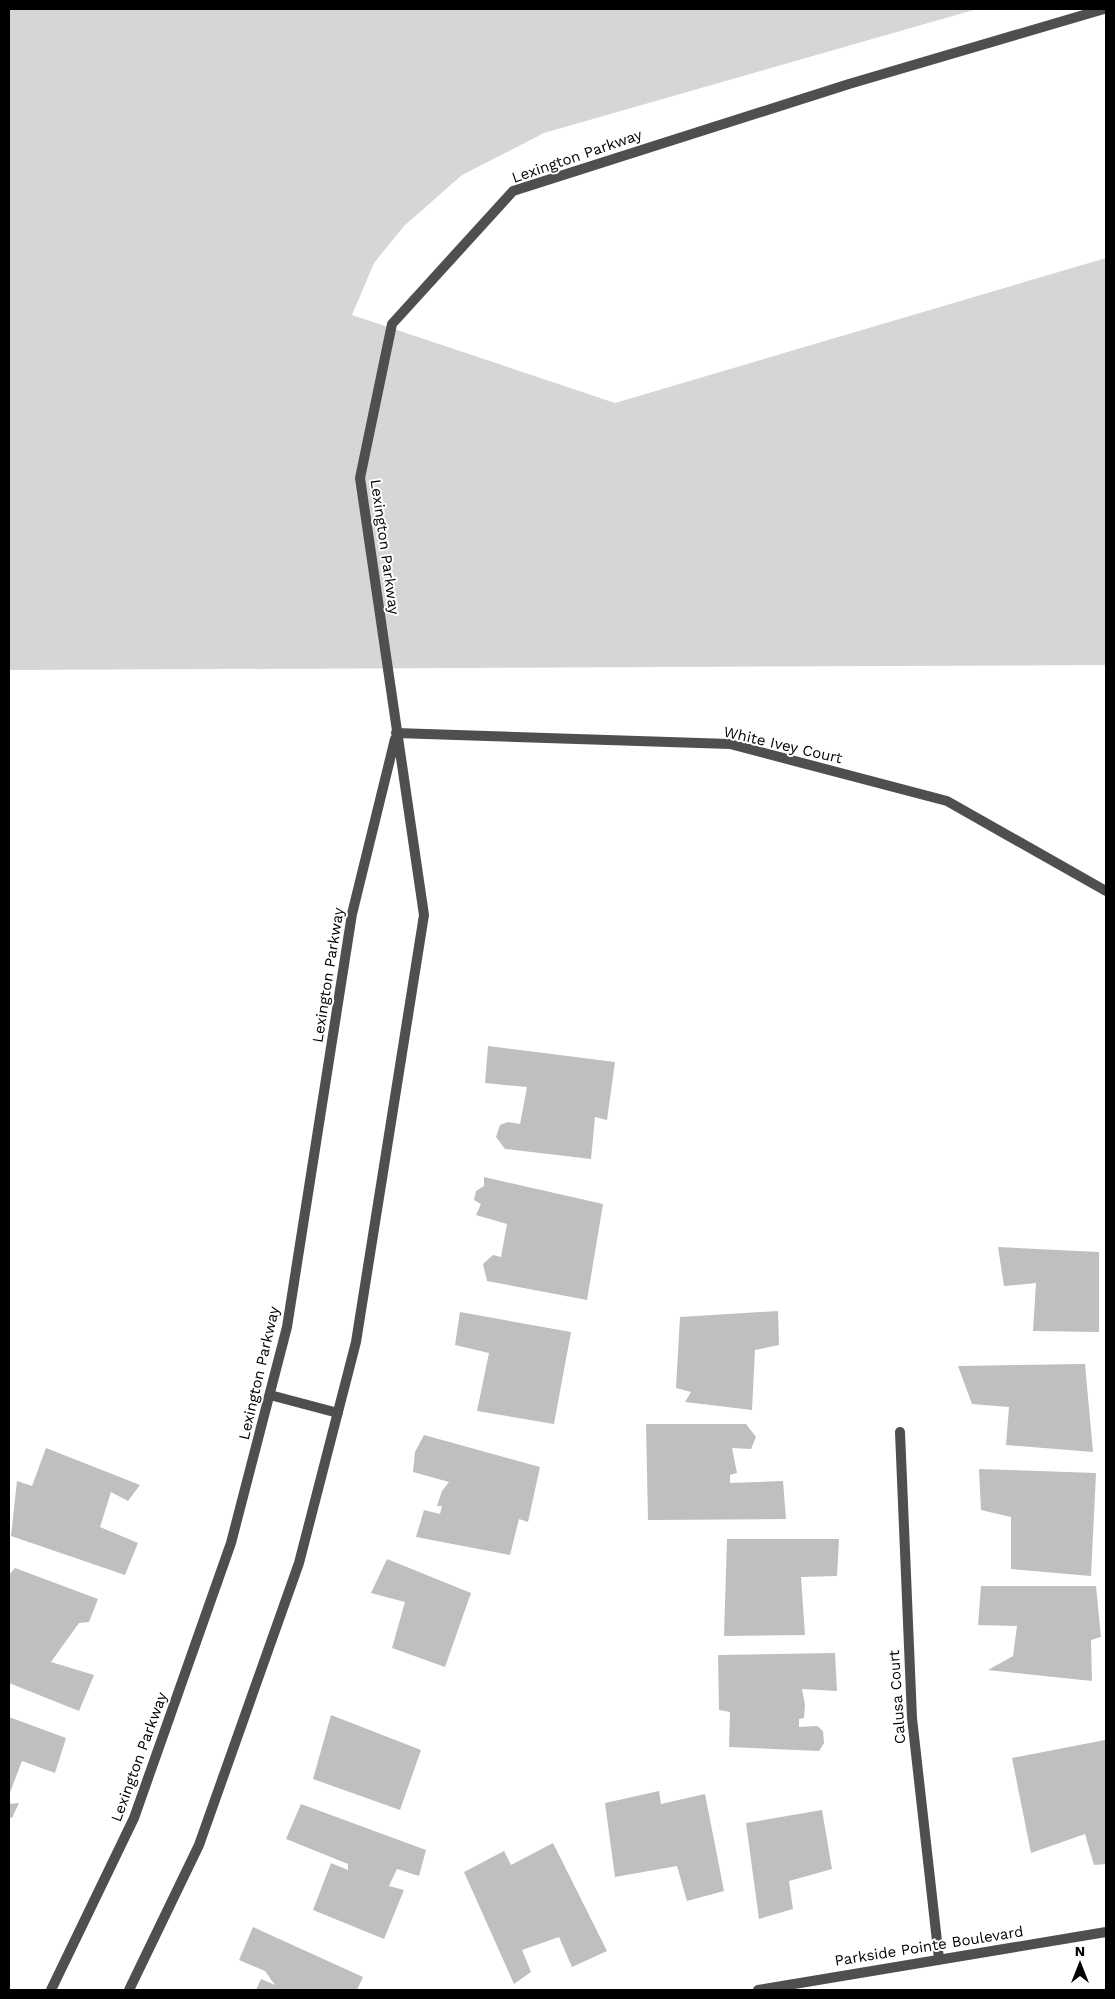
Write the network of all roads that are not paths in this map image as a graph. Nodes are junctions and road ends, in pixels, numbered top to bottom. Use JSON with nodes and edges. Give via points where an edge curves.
{"nodes":[{"id":1,"x":1104,"y":9,"type":"edge"},
{"id":2,"x":396,"y":733,"type":"junction"},
{"id":3,"x":1106,"y":891,"type":"edge"},
{"id":4,"x":270,"y":1395,"type":"junction"},
{"id":5,"x":338,"y":1413,"type":"junction"},
{"id":6,"x":900,"y":1432,"type":"dead end"},
{"id":7,"x":1106,"y":1932,"type":"edge"},
{"id":8,"x":939,"y":1959,"type":"junction"},
{"id":9,"x":51,"y":1990,"type":"edge"},
{"id":10,"x":129,"y":1990,"type":"edge"},
{"id":11,"x":758,"y":1990,"type":"edge"}],
"edges":[{"from":1,"to":2,"type":"street","name":"Lexington Parkway","via":[[849,84],[513,191],[392,324],[360,478]]},
{"from":2,"to":3,"type":"street","name":"White Ivey Court","via":[[730,744],[947,801]]},
{"from":2,"to":4,"type":"street","name":"Lexington Parkway","via":[[352,914],[287,1327]]},
{"from":2,"to":5,"type":"street","name":"Lexington Parkway","via":[[424,915],[356,1342]]},
{"from":4,"to":5,"type":"street"},
{"from":4,"to":9,"type":"street","name":"Lexington Parkway","via":[[231,1543],[134,1818]]},
{"from":5,"to":10,"type":"street","name":"Lexington Parkway","via":[[299,1563],[199,1845]]},
{"from":6,"to":8,"type":"street","name":"Calusa Court","via":[[912,1718]]},
{"from":7,"to":8,"type":"street","name":"Parkside Pointe Boulevard"},
{"from":8,"to":11,"type":"street","name":"Parkside Pointe Boulevard"}]}
